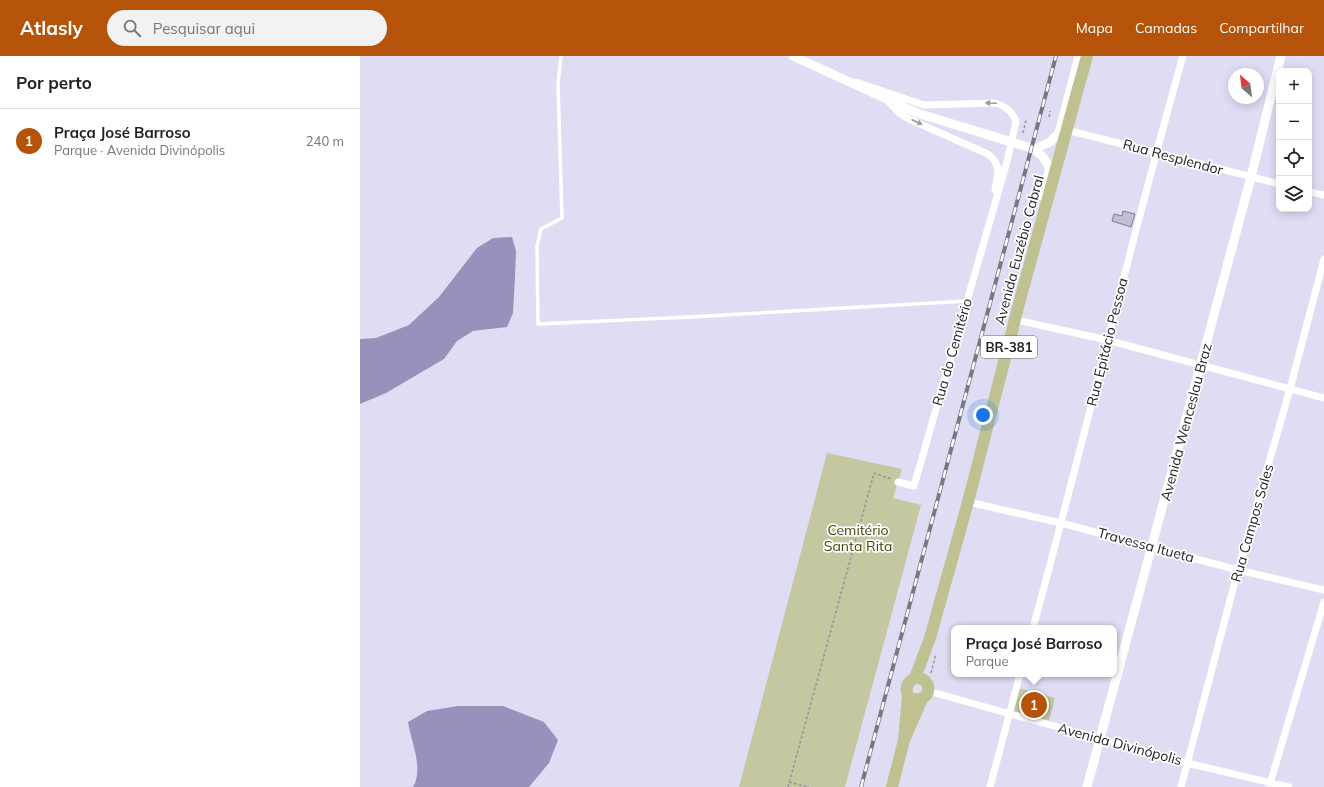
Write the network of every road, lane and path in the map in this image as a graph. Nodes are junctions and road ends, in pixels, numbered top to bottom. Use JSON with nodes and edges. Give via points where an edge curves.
{"nodes":[{"id":1,"x":561,"y":56,"type":"edge"},
{"id":2,"x":793,"y":56,"type":"edge"},
{"id":3,"x":1079,"y":56,"type":"edge"},
{"id":4,"x":1087,"y":56,"type":"edge"},
{"id":5,"x":1183,"y":56,"type":"edge"},
{"id":6,"x":1281,"y":56,"type":"edge"},
{"id":7,"x":841,"y":78,"type":"junction"},
{"id":8,"x":886,"y":100,"type":"junction"},
{"id":9,"x":1050,"y":111,"type":"dead end"},
{"id":10,"x":1048,"y":117,"type":"dead end"},
{"id":11,"x":1026,"y":120,"type":"dead end"},
{"id":12,"x":1067,"y":130,"type":"junction"},
{"id":13,"x":1023,"y":133,"type":"dead end"},
{"id":14,"x":1034,"y":149,"type":"junction"},
{"id":15,"x":1156,"y":152,"type":"junction"},
{"id":16,"x":1251,"y":177,"type":"junction"},
{"id":17,"x":1276,"y":183,"type":"edge"},
{"id":18,"x":1312,"y":193,"type":"edge"},
{"id":19,"x":1324,"y":195,"type":"edge"},
{"id":20,"x":995,"y":202,"type":"junction"},
{"id":21,"x":1324,"y":259,"type":"edge"},
{"id":22,"x":1021,"y":296,"type":"junction"},
{"id":23,"x":967,"y":301,"type":"junction"},
{"id":24,"x":1016,"y":320,"type":"junction"},
{"id":25,"x":1107,"y":340,"type":"junction"},
{"id":26,"x":1201,"y":364,"type":"junction"},
{"id":27,"x":1290,"y":388,"type":"junction"},
{"id":28,"x":1324,"y":398,"type":"edge"},
{"id":29,"x":898,"y":482,"type":"joint"},
{"id":30,"x":968,"y":502,"type":"junction"},
{"id":31,"x":1061,"y":523,"type":"junction"},
{"id":32,"x":1153,"y":546,"type":"junction"},
{"id":33,"x":1238,"y":570,"type":"junction"},
{"id":34,"x":1324,"y":590,"type":"edge"},
{"id":35,"x":1324,"y":602,"type":"edge"},
{"id":36,"x":1034,"y":625,"type":"edge"},
{"id":37,"x":1019,"y":677,"type":"edge"},
{"id":38,"x":923,"y":687,"type":"junction"},
{"id":39,"x":908,"y":696,"type":"junction"},
{"id":40,"x":1009,"y":714,"type":"junction"},
{"id":41,"x":1101,"y":738,"type":"junction"},
{"id":42,"x":904,"y":740,"type":"junction"},
{"id":43,"x":1187,"y":763,"type":"junction"},
{"id":44,"x":789,"y":782,"type":"junction"},
{"id":45,"x":1270,"y":784,"type":"edge"},
{"id":46,"x":788,"y":787,"type":"edge"},
{"id":47,"x":809,"y":787,"type":"edge"},
{"id":48,"x":892,"y":787,"type":"edge"},
{"id":49,"x":990,"y":787,"type":"edge"},
{"id":50,"x":1087,"y":787,"type":"edge"},
{"id":51,"x":1181,"y":787,"type":"edge"},
{"id":52,"x":1289,"y":787,"type":"edge"}],
"edges":[{"from":1,"to":23,"type":"lane","via":[[558,84],[562,218],[541,229],[537,246],[538,324]]},
{"from":2,"to":7,"type":"street"},
{"from":3,"to":14,"type":"street","via":[[1059,133],[1050,142]]},
{"from":4,"to":12,"type":"main road","name":"Avenida Euzébio Cabral","number":"BR-381"},
{"from":5,"to":15,"type":"street","name":"Rua Epitácio Pessoa"},
{"from":6,"to":16,"type":"street","name":"Avenida Wenceslau Braz"},
{"from":7,"to":8,"type":"street"},
{"from":20,"to":7,"type":"street","name":"Rua do Cemitério","one_way":true,"via":[[1016,126],[1015,117],[1010,110],[995,103],[924,105]]},
{"from":8,"to":14,"type":"street","via":[[917,113]]},
{"from":8,"to":20,"type":"street","name":"Rua do Cemitério","one_way":true,"via":[[899,113],[911,120],[988,154],[995,160],[998,172]]},
{"from":9,"to":10,"type":"path"},
{"from":11,"to":13,"type":"path"},
{"from":12,"to":15,"type":"street","name":"Rua Resplendor"},
{"from":12,"to":22,"type":"main road","name":"Avenida Euzébio Cabral","number":"BR-381"},
{"from":14,"to":22,"type":"street","via":[[1050,168],[1024,263]]},
{"from":15,"to":16,"type":"street","name":"Rua Resplendor"},
{"from":15,"to":25,"type":"street","name":"Rua Epitácio Pessoa"},
{"from":16,"to":17,"type":"street","name":"Rua Resplendor"},
{"from":16,"to":26,"type":"street","name":"Avenida Wenceslau Braz"},
{"from":18,"to":19,"type":"street"},
{"from":20,"to":23,"type":"street","name":"Rua do Cemitério"},
{"from":21,"to":27,"type":"street","name":"Rua Campos Sales"},
{"from":22,"to":24,"type":"main road","name":"Avenida Euzébio Cabral","number":"BR-381"},
{"from":23,"to":29,"type":"street","name":"Rua do Cemitério","via":[[914,486]]},
{"from":24,"to":25,"type":"street"},
{"from":24,"to":30,"type":"main road","name":"Avenida Euzébio Cabral","number":"BR-381"},
{"from":25,"to":26,"type":"street"},
{"from":25,"to":31,"type":"street","name":"Rua Epitácio Pessoa"},
{"from":26,"to":27,"type":"street"},
{"from":26,"to":32,"type":"street","name":"Avenida Wenceslau Braz"},
{"from":27,"to":28,"type":"street"},
{"from":27,"to":33,"type":"street","name":"Rua Campos Sales"},
{"from":29,"to":44,"type":"path","via":[[874,473]]},
{"from":30,"to":31,"type":"street","name":"Travessa Itueta"},
{"from":30,"to":38,"type":"main road","name":"Avenida Euzébio Cabral","number":"BR-381","via":[[930,638]]},
{"from":31,"to":32,"type":"street","name":"Travessa Itueta"},
{"from":31,"to":36,"type":"street","name":"Rua Epitácio Pessoa"},
{"from":32,"to":33,"type":"street","name":"Travessa Itueta"},
{"from":32,"to":41,"type":"street","name":"Avenida Wenceslau Braz"},
{"from":33,"to":34,"type":"street","name":"Travessa Itueta"},
{"from":33,"to":43,"type":"street","name":"Rua Campos Sales"},
{"from":35,"to":45,"type":"street"},
{"from":37,"to":40,"type":"street"},
{"from":38,"to":39,"type":"main road","via":[[914,700]]},
{"from":38,"to":39,"type":"main road","name":"Avenida Euzébio Cabral","number":"BR-381","via":[[909,682],[906,689]]},
{"from":38,"to":40,"type":"street","name":"Avenida Divinópolis"},
{"from":38,"to":42,"type":"main road","name":"Avenida Euzébio Cabral","number":"BR-381"},
{"from":39,"to":42,"type":"main road","name":"Avenida Euzébio Cabral","number":"BR-381"},
{"from":40,"to":41,"type":"street","name":"Avenida Divinópolis"},
{"from":40,"to":49,"type":"street"},
{"from":41,"to":43,"type":"street","name":"Avenida Divinópolis"},
{"from":41,"to":50,"type":"street","name":"Avenida Wenceslau Braz"},
{"from":42,"to":48,"type":"main road","name":"Avenida Euzébio Cabral","number":"BR-381"},
{"from":43,"to":45,"type":"street","name":"Avenida Divinópolis"},
{"from":43,"to":51,"type":"street","name":"Rua Campos Sales"},
{"from":44,"to":46,"type":"path"},
{"from":44,"to":47,"type":"path"},
{"from":45,"to":52,"type":"street","name":"Avenida Divinópolis"}]}
